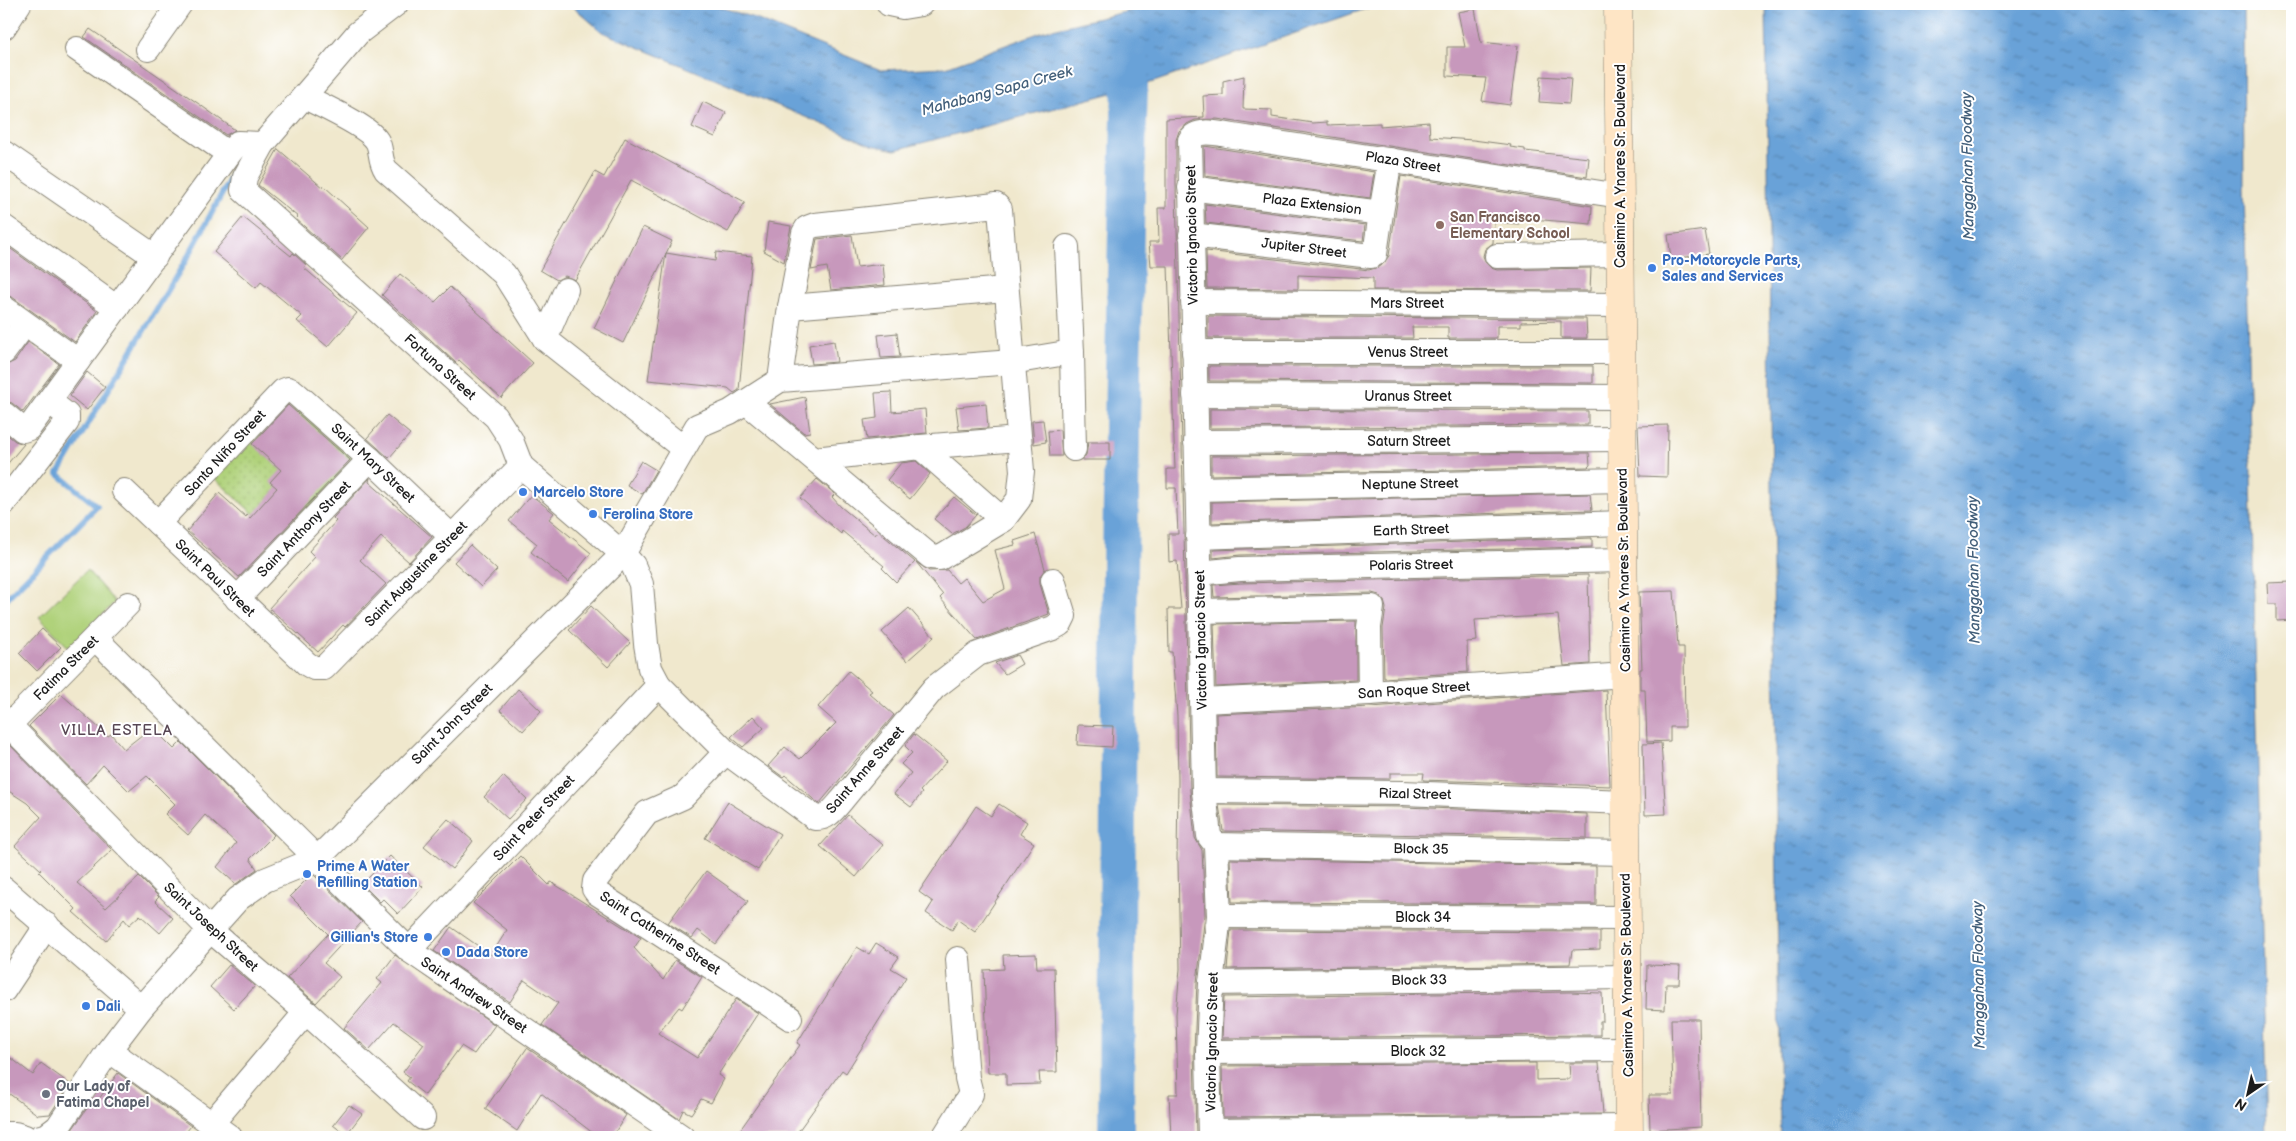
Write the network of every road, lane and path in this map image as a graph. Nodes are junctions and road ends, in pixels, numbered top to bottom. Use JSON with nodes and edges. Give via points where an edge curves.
{"nodes":[{"id":1,"x":19,"y":4,"type":"edge"},
{"id":2,"x":180,"y":4,"type":"edge"},
{"id":3,"x":396,"y":4,"type":"edge"},
{"id":4,"x":889,"y":4,"type":"edge"},
{"id":5,"x":921,"y":4,"type":"edge"},
{"id":6,"x":1619,"y":11,"type":"edge"},
{"id":7,"x":4,"y":27,"type":"edge"},
{"id":8,"x":77,"y":49,"type":"dead end"},
{"id":9,"x":148,"y":49,"type":"dead end"},
{"id":10,"x":305,"y":97,"type":"junction"},
{"id":11,"x":1190,"y":140,"type":"joint"},
{"id":12,"x":263,"y":144,"type":"junction"},
{"id":13,"x":4,"y":153,"type":"edge"},
{"id":14,"x":229,"y":154,"type":"junction"},
{"id":15,"x":1390,"y":160,"type":"junction"},
{"id":16,"x":1190,"y":188,"type":"junction"},
{"id":17,"x":1620,"y":196,"type":"junction"},
{"id":18,"x":1381,"y":213,"type":"junction"},
{"id":19,"x":4,"y":227,"type":"edge"},
{"id":20,"x":1191,"y":235,"type":"junction"},
{"id":21,"x":1067,"y":247,"type":"dead end"},
{"id":22,"x":1620,"y":254,"type":"junction"},
{"id":23,"x":1497,"y":256,"type":"dead end"},
{"id":24,"x":155,"y":257,"type":"junction"},
{"id":25,"x":1006,"y":289,"type":"junction"},
{"id":26,"x":566,"y":290,"type":"dead end"},
{"id":27,"x":1193,"y":302,"type":"junction"},
{"id":28,"x":1621,"y":305,"type":"junction"},
{"id":29,"x":790,"y":307,"type":"junction"},
{"id":30,"x":4,"y":308,"type":"edge"},
{"id":31,"x":117,"y":308,"type":"junction"},
{"id":32,"x":25,"y":324,"type":"junction"},
{"id":33,"x":545,"y":339,"type":"junction"},
{"id":34,"x":4,"y":352,"type":"edge"},
{"id":35,"x":1072,"y":352,"type":"junction"},
{"id":36,"x":1194,"y":352,"type":"junction"},
{"id":37,"x":1621,"y":352,"type":"junction"},
{"id":38,"x":78,"y":361,"type":"junction"},
{"id":39,"x":1012,"y":362,"type":"junction"},
{"id":40,"x":780,"y":380,"type":"junction"},
{"id":41,"x":294,"y":391,"type":"joint"},
{"id":42,"x":1195,"y":395,"type":"junction"},
{"id":43,"x":1622,"y":397,"type":"junction"},
{"id":44,"x":49,"y":401,"type":"junction"},
{"id":45,"x":738,"y":407,"type":"junction"},
{"id":46,"x":4,"y":414,"type":"edge"},
{"id":47,"x":1019,"y":439,"type":"junction"},
{"id":48,"x":1622,"y":439,"type":"junction"},
{"id":49,"x":1196,"y":442,"type":"junction"},
{"id":50,"x":920,"y":447,"type":"junction"},
{"id":51,"x":683,"y":448,"type":"junction"},
{"id":52,"x":1074,"y":449,"type":"dead end"},
{"id":53,"x":370,"y":459,"type":"junction"},
{"id":54,"x":815,"y":459,"type":"junction"},
{"id":55,"x":521,"y":466,"type":"junction"},
{"id":56,"x":1623,"y":480,"type":"junction"},
{"id":57,"x":1197,"y":489,"type":"junction"},
{"id":58,"x":124,"y":491,"type":"dead end"},
{"id":59,"x":4,"y":503,"type":"edge"},
{"id":60,"x":1003,"y":520,"type":"junction"},
{"id":61,"x":158,"y":523,"type":"junction"},
{"id":62,"x":1623,"y":523,"type":"junction"},
{"id":63,"x":1198,"y":537,"type":"junction"},
{"id":64,"x":452,"y":538,"type":"junction"},
{"id":65,"x":623,"y":554,"type":"junction"},
{"id":66,"x":1623,"y":560,"type":"junction"},
{"id":67,"x":1199,"y":574,"type":"junction"},
{"id":68,"x":1053,"y":580,"type":"dead end"},
{"id":69,"x":237,"y":598,"type":"junction"},
{"id":70,"x":128,"y":604,"type":"dead end"},
{"id":71,"x":1200,"y":610,"type":"junction"},
{"id":72,"x":95,"y":638,"type":"junction"},
{"id":73,"x":307,"y":664,"type":"joint"},
{"id":74,"x":1625,"y":675,"type":"junction"},
{"id":75,"x":659,"y":685,"type":"junction"},
{"id":76,"x":1370,"y":693,"type":"junction"},
{"id":77,"x":1202,"y":701,"type":"junction"},
{"id":78,"x":6,"y":728,"type":"edge"},
{"id":79,"x":726,"y":752,"type":"junction"},
{"id":80,"x":1204,"y":792,"type":"junction"},
{"id":81,"x":1626,"y":802,"type":"junction"},
{"id":82,"x":1216,"y":845,"type":"junction"},
{"id":83,"x":1626,"y":853,"type":"junction"},
{"id":84,"x":317,"y":859,"type":"junction"},
{"id":85,"x":4,"y":889,"type":"edge"},
{"id":86,"x":1219,"y":916,"type":"junction"},
{"id":87,"x":1627,"y":918,"type":"junction"},
{"id":88,"x":47,"y":925,"type":"junction"},
{"id":89,"x":210,"y":930,"type":"junction"},
{"id":90,"x":409,"y":950,"type":"junction"},
{"id":91,"x":958,"y":959,"type":"dead end"},
{"id":92,"x":1628,"y":978,"type":"junction"},
{"id":93,"x":1211,"y":983,"type":"junction"},
{"id":94,"x":4,"y":990,"type":"edge"},
{"id":95,"x":141,"y":1008,"type":"junction"},
{"id":96,"x":306,"y":1012,"type":"junction"},
{"id":97,"x":790,"y":1018,"type":"dead end"},
{"id":98,"x":1628,"y":1049,"type":"junction"},
{"id":99,"x":109,"y":1050,"type":"junction"},
{"id":100,"x":1208,"y":1052,"type":"junction"},
{"id":101,"x":423,"y":1118,"type":"dead end"},
{"id":102,"x":221,"y":1130,"type":"edge"},
{"id":103,"x":1629,"y":1132,"type":"edge"},
{"id":104,"x":4,"y":1134,"type":"edge"},
{"id":105,"x":1210,"y":1134,"type":"edge"},
{"id":106,"x":25,"y":1137,"type":"edge"},
{"id":107,"x":40,"y":1137,"type":"edge"},
{"id":108,"x":682,"y":1137,"type":"edge"},
{"id":109,"x":944,"y":1137,"type":"edge"}],
"edges":[{"from":1,"to":7,"type":"street"},
{"from":2,"to":9,"type":"street"},
{"from":3,"to":10,"type":"street","via":[[358,33]]},
{"from":4,"to":5,"type":"street","via":[[903,7]]},
{"from":6,"to":17,"type":"main road","name":"Casimiro A. Ynares Sr. Boulevard"},
{"from":8,"to":14,"type":"street"},
{"from":10,"to":12,"type":"street"},
{"from":10,"to":33,"type":"street","via":[[369,132],[379,143],[380,162],[386,170],[504,274]]},
{"from":11,"to":15,"type":"street","name":"Plaza Street","via":[[1198,132]]},
{"from":11,"to":16,"type":"street","name":"Victorio Ignacio Street"},
{"from":12,"to":14,"type":"street","via":[[238,143]]},
{"from":12,"to":55,"type":"street","name":"Fortuna Street","via":[[245,177],[242,190],[496,417],[511,440]]},
{"from":13,"to":24,"type":"street"},
{"from":14,"to":24,"type":"street"},
{"from":15,"to":17,"type":"street","name":"Plaza Street"},
{"from":15,"to":18,"type":"street","name":"Plaza Extension"},
{"from":16,"to":18,"type":"street","name":"Plaza Extension"},
{"from":16,"to":20,"type":"street","name":"Victorio Ignacio Street"},
{"from":17,"to":22,"type":"main road","name":"Casimiro A. Ynares Sr. Boulevard"},
{"from":18,"to":20,"type":"street","name":"Jupiter Street","via":[[1375,254],[1371,256]]},
{"from":19,"to":31,"type":"street"},
{"from":20,"to":27,"type":"street","name":"Victorio Ignacio Street"},
{"from":21,"to":35,"type":"street"},
{"from":22,"to":23,"type":"street"},
{"from":22,"to":28,"type":"main road","name":"Casimiro A. Ynares Sr. Boulevard"},
{"from":24,"to":31,"type":"street"},
{"from":25,"to":29,"type":"street"},
{"from":25,"to":29,"type":"street","via":[[1000,209],[996,205],[807,228]]},
{"from":25,"to":39,"type":"street"},
{"from":26,"to":33,"type":"street"},
{"from":27,"to":28,"type":"street","name":"Mars Street"},
{"from":27,"to":36,"type":"street","name":"Victorio Ignacio Street"},
{"from":28,"to":37,"type":"main road","name":"Casimiro A. Ynares Sr. Boulevard"},
{"from":29,"to":40,"type":"street"},
{"from":30,"to":32,"type":"street"},
{"from":31,"to":38,"type":"street"},
{"from":32,"to":34,"type":"street"},
{"from":32,"to":38,"type":"street"},
{"from":33,"to":51,"type":"street"},
{"from":35,"to":39,"type":"street"},
{"from":35,"to":52,"type":"street"},
{"from":36,"to":37,"type":"street","name":"Venus Street"},
{"from":36,"to":42,"type":"street","name":"Victorio Ignacio Street"},
{"from":37,"to":43,"type":"main road","name":"Casimiro A. Ynares Sr. Boulevard"},
{"from":38,"to":44,"type":"street"},
{"from":39,"to":40,"type":"street"},
{"from":39,"to":47,"type":"street"},
{"from":40,"to":45,"type":"street","name":"Saint John Street"},
{"from":41,"to":53,"type":"street","name":"Saint Mary Street"},
{"from":41,"to":61,"type":"street","name":"Santo Niño Street","via":[[283,391]]},
{"from":42,"to":43,"type":"street","name":"Uranus Street"},
{"from":42,"to":49,"type":"street","name":"Victorio Ignacio Street"},
{"from":43,"to":48,"type":"main road","name":"Casimiro A. Ynares Sr. Boulevard"},
{"from":44,"to":46,"type":"street","via":[[26,430]]},
{"from":44,"to":59,"type":"street","via":[[67,415],[67,422]]},
{"from":45,"to":51,"type":"street","name":"Saint John Street","via":[[697,426]]},
{"from":45,"to":54,"type":"street"},
{"from":47,"to":50,"type":"street"},
{"from":47,"to":60,"type":"street","via":[[1022,471],[1019,498]]},
{"from":48,"to":49,"type":"street","name":"Saturn Street"},
{"from":48,"to":56,"type":"main road","name":"Casimiro A. Ynares Sr. Boulevard"},
{"from":49,"to":57,"type":"street","name":"Victorio Ignacio Street"},
{"from":50,"to":54,"type":"street"},
{"from":50,"to":60,"type":"street"},
{"from":51,"to":65,"type":"street","name":"Saint John Street"},
{"from":53,"to":64,"type":"street","name":"Saint Mary Street"},
{"from":53,"to":69,"type":"street","name":"Saint Anthony Street"},
{"from":54,"to":60,"type":"street","via":[[931,557],[940,558]]},
{"from":55,"to":64,"type":"street","name":"Saint Augustine Street"},
{"from":55,"to":65,"type":"street","name":"Fortuna Street"},
{"from":56,"to":57,"type":"street","name":"Neptune Street"},
{"from":56,"to":62,"type":"main road","name":"Casimiro A. Ynares Sr. Boulevard"},
{"from":57,"to":63,"type":"street","name":"Victorio Ignacio Street"},
{"from":58,"to":61,"type":"street","name":"Saint Paul Street"},
{"from":61,"to":69,"type":"street","name":"Saint Paul Street"},
{"from":62,"to":63,"type":"street","name":"Earth Street"},
{"from":62,"to":66,"type":"main road","name":"Casimiro A. Ynares Sr. Boulevard"},
{"from":63,"to":67,"type":"street","name":"Victorio Ignacio Street"},
{"from":64,"to":73,"type":"street","name":"Saint Augustine Street","via":[[324,668]]},
{"from":65,"to":75,"type":"street","name":"Saint Anne Street","via":[[641,584],[650,668]]},
{"from":65,"to":84,"type":"street","name":"Saint John Street"},
{"from":66,"to":67,"type":"street","name":"Polaris Street","via":[[1240,570]]},
{"from":66,"to":74,"type":"main road","name":"Casimiro A. Ynares Sr. Boulevard"},
{"from":67,"to":71,"type":"street","name":"Victorio Ignacio Street"},
{"from":68,"to":79,"type":"street","name":"Saint Anne Street","via":[[1064,616],[1060,624],[978,654],[934,688],[828,816],[814,818]]},
{"from":69,"to":73,"type":"street","name":"Saint Paul Street"},
{"from":70,"to":72,"type":"street","name":"Fatima Street"},
{"from":71,"to":76,"type":"street","via":[[1372,607],[1369,627]]},
{"from":71,"to":77,"type":"street","name":"Victorio Ignacio Street"},
{"from":72,"to":78,"type":"street","name":"Fatima Street"},
{"from":72,"to":84,"type":"street","name":"Saint Andrew Street"},
{"from":74,"to":76,"type":"street","name":"San Roque Street"},
{"from":74,"to":81,"type":"main road","name":"Casimiro A. Ynares Sr. Boulevard"},
{"from":75,"to":79,"type":"street","name":"Saint Anne Street"},
{"from":75,"to":90,"type":"street","name":"Saint Peter Street"},
{"from":76,"to":77,"type":"street","name":"San Roque Street"},
{"from":77,"to":80,"type":"street","name":"Victorio Ignacio Street"},
{"from":78,"to":89,"type":"street","name":"Saint Joseph Street"},
{"from":79,"to":97,"type":"street","name":"Saint Catherine Street","via":[[683,797],[647,813],[595,881],[594,889],[597,894]]},
{"from":80,"to":81,"type":"street","name":"Rizal Street","via":[[1403,793]]},
{"from":80,"to":82,"type":"street","name":"Victorio Ignacio Street","via":[[1209,836]]},
{"from":81,"to":83,"type":"main road","name":"Casimiro A. Ynares Sr. Boulevard"},
{"from":82,"to":83,"type":"street","name":"Block 35"},
{"from":82,"to":86,"type":"street","name":"Victorio Ignacio Street"},
{"from":83,"to":87,"type":"main road","name":"Casimiro A. Ynares Sr. Boulevard"},
{"from":84,"to":89,"type":"street","name":"Saint John Street","via":[[265,880],[238,899]]},
{"from":84,"to":90,"type":"street","name":"Saint Andrew Street"},
{"from":85,"to":88,"type":"street"},
{"from":86,"to":87,"type":"street","name":"Block 34"},
{"from":86,"to":93,"type":"street","name":"Victorio Ignacio Street"},
{"from":87,"to":92,"type":"main road","name":"Casimiro A. Ynares Sr. Boulevard"},
{"from":88,"to":94,"type":"street"},
{"from":88,"to":95,"type":"street"},
{"from":89,"to":95,"type":"street","name":"Saint John Street"},
{"from":89,"to":96,"type":"street","name":"Saint Joseph Street"},
{"from":90,"to":108,"type":"street","name":"Saint Andrew Street"},
{"from":91,"to":109,"type":"street","via":[[971,1094]]},
{"from":92,"to":93,"type":"street","name":"Block 33"},
{"from":92,"to":98,"type":"main road","name":"Casimiro A. Ynares Sr. Boulevard"},
{"from":93,"to":100,"type":"street","name":"Victorio Ignacio Street"},
{"from":95,"to":99,"type":"street","name":"Saint John Street"},
{"from":96,"to":101,"type":"street","name":"Saint Joseph Street"},
{"from":96,"to":102,"type":"street"},
{"from":98,"to":100,"type":"street","name":"Block 32"},
{"from":98,"to":103,"type":"main road","name":"Casimiro A. Ynares Sr. Boulevard"},
{"from":99,"to":102,"type":"street"},
{"from":99,"to":107,"type":"street","name":"Saint John Street","via":[[58,1127]]},
{"from":100,"to":105,"type":"street","name":"Victorio Ignacio Street"},
{"from":103,"to":105,"type":"street"},
{"from":104,"to":106,"type":"street"}]}
